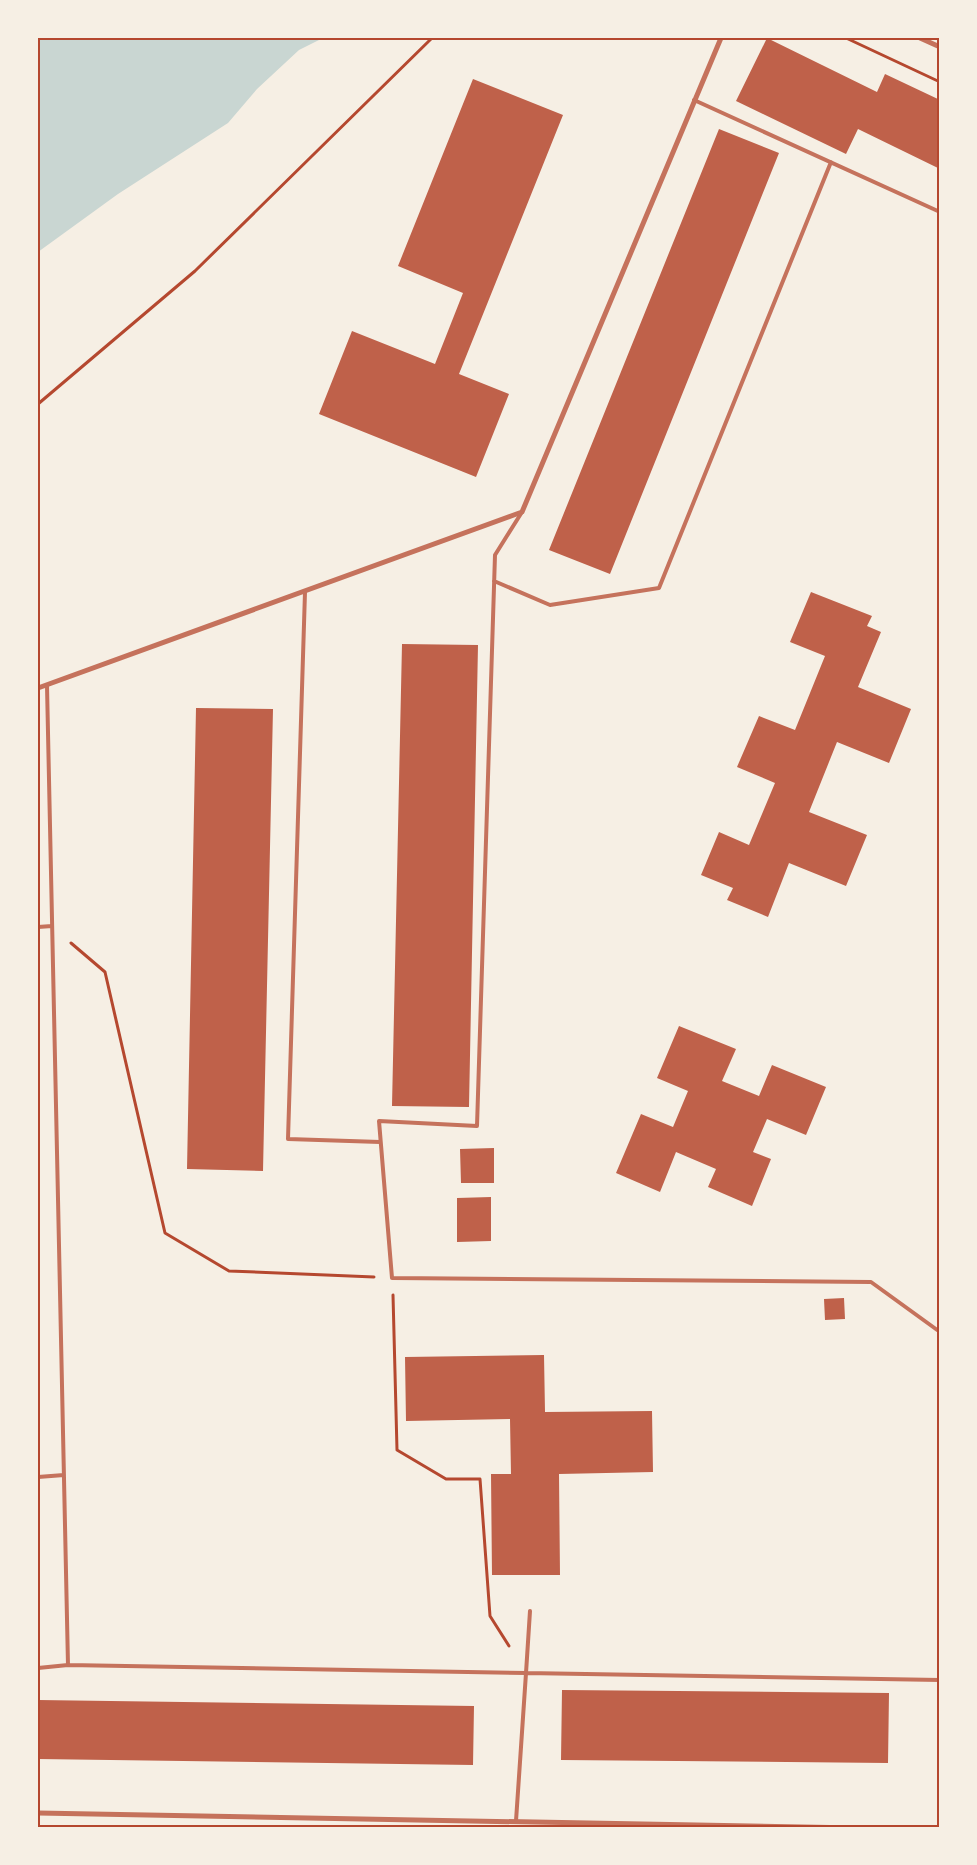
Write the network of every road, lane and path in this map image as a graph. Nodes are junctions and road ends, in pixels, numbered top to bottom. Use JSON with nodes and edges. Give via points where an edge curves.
{"nodes":[{"id":1,"x":432,"y":38,"type":"edge"},
{"id":2,"x":721,"y":38,"type":"edge"},
{"id":3,"x":846,"y":38,"type":"edge"},
{"id":4,"x":920,"y":38,"type":"edge"},
{"id":5,"x":940,"y":47,"type":"edge"},
{"id":6,"x":940,"y":82,"type":"edge"},
{"id":7,"x":694,"y":100,"type":"junction"},
{"id":8,"x":831,"y":162,"type":"junction"},
{"id":9,"x":940,"y":212,"type":"edge"},
{"id":10,"x":38,"y":404,"type":"edge"},
{"id":11,"x":522,"y":512,"type":"junction"},
{"id":12,"x":494,"y":582,"type":"junction"},
{"id":13,"x":305,"y":592,"type":"junction"},
{"id":14,"x":47,"y":686,"type":"junction"},
{"id":15,"x":38,"y":688,"type":"edge"},
{"id":16,"x":38,"y":926,"type":"edge"},
{"id":17,"x":52,"y":926,"type":"junction"},
{"id":18,"x":380,"y":1142,"type":"junction"},
{"id":19,"x":392,"y":1278,"type":"junction"},
{"id":20,"x":940,"y":1332,"type":"edge"},
{"id":21,"x":64,"y":1475,"type":"junction"},
{"id":22,"x":38,"y":1477,"type":"edge"},
{"id":23,"x":530,"y":1611,"type":"dead end"},
{"id":24,"x":68,"y":1665,"type":"junction"},
{"id":25,"x":38,"y":1668,"type":"edge"},
{"id":26,"x":526,"y":1673,"type":"junction"},
{"id":27,"x":940,"y":1680,"type":"edge"},
{"id":28,"x":38,"y":1813,"type":"edge"},
{"id":29,"x":516,"y":1821,"type":"junction"},
{"id":30,"x":530,"y":1824,"type":"edge"},
{"id":31,"x":857,"y":1828,"type":"edge"}],
"edges":[{"from":1,"to":10,"type":"path","via":[[195,271]]},
{"from":2,"to":7,"type":"street"},
{"from":3,"to":6,"type":"path"},
{"from":4,"to":5,"type":"street"},
{"from":7,"to":8,"type":"lane"},
{"from":7,"to":11,"type":"street"},
{"from":8,"to":9,"type":"lane"},
{"from":8,"to":12,"type":"lane","via":[[659,588],[550,605]]},
{"from":11,"to":12,"type":"lane","via":[[495,555]]},
{"from":11,"to":13,"type":"street"},
{"from":12,"to":18,"type":"lane","via":[[477,1126],[379,1121]]},
{"from":13,"to":14,"type":"street"},
{"from":13,"to":18,"type":"lane","via":[[288,1139]]},
{"from":14,"to":15,"type":"street"},
{"from":14,"to":17,"type":"lane"},
{"from":16,"to":17,"type":"lane"},
{"from":17,"to":19,"type":"path","via":[[105,972],[166,1233],[229,1271]]},
{"from":17,"to":21,"type":"lane"},
{"from":18,"to":19,"type":"lane"},
{"from":19,"to":20,"type":"lane","via":[[871,1282]]},
{"from":19,"to":26,"type":"path","via":[[397,1450],[446,1479],[480,1478],[490,1616]]},
{"from":21,"to":22,"type":"lane"},
{"from":21,"to":24,"type":"lane"},
{"from":23,"to":26,"type":"lane"},
{"from":24,"to":25,"type":"lane"},
{"from":24,"to":26,"type":"lane"},
{"from":26,"to":27,"type":"lane"},
{"from":26,"to":29,"type":"lane"},
{"from":28,"to":29,"type":"street"},
{"from":29,"to":30,"type":"street"},
{"from":30,"to":31,"type":"street"}]}
